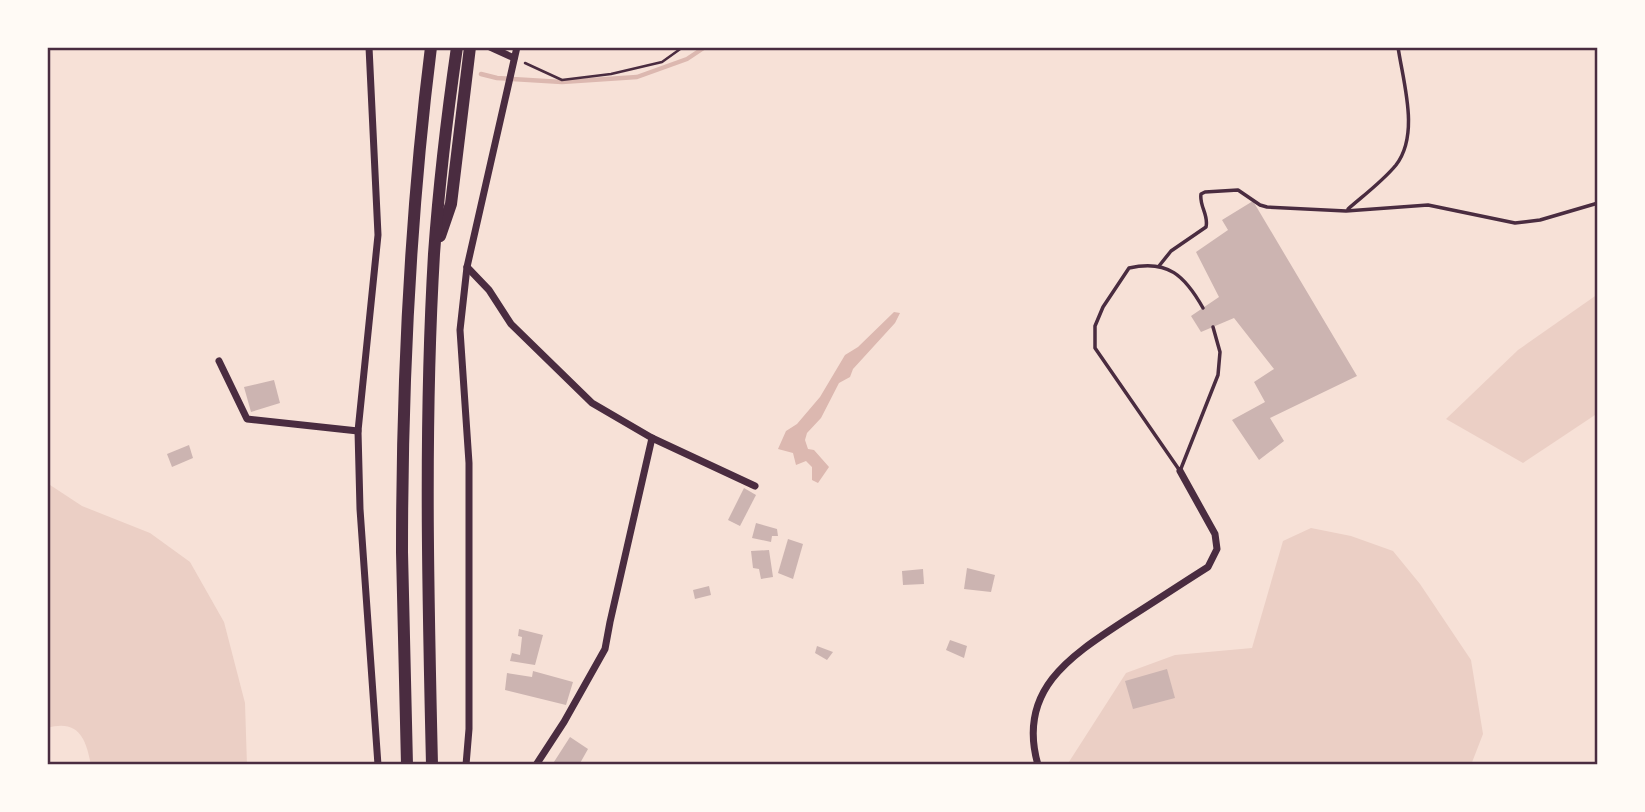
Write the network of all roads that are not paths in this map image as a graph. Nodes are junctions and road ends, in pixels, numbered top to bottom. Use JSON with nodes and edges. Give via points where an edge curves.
{"nodes":[{"id":1,"x":369,"y":47,"type":"edge"},
{"id":2,"x":431,"y":47,"type":"edge"},
{"id":3,"x":457,"y":47,"type":"edge"},
{"id":4,"x":470,"y":47,"type":"edge"},
{"id":5,"x":489,"y":47,"type":"edge"},
{"id":6,"x":517,"y":47,"type":"edge"},
{"id":7,"x":1398,"y":47,"type":"edge"},
{"id":8,"x":514,"y":58,"type":"junction"},
{"id":9,"x":1598,"y":203,"type":"edge"},
{"id":10,"x":1346,"y":211,"type":"junction"},
{"id":11,"x":434,"y":253,"type":"junction"},
{"id":12,"x":1159,"y":266,"type":"junction"},
{"id":13,"x":467,"y":267,"type":"junction"},
{"id":14,"x":1203,"y":308,"type":"dead end"},
{"id":15,"x":1213,"y":327,"type":"dead end"},
{"id":16,"x":219,"y":361,"type":"dead end"},
{"id":17,"x":358,"y":431,"type":"junction"},
{"id":18,"x":652,"y":438,"type":"junction"},
{"id":19,"x":1180,"y":471,"type":"junction"},
{"id":20,"x":755,"y":486,"type":"dead end"},
{"id":21,"x":379,"y":765,"type":"edge"},
{"id":22,"x":407,"y":765,"type":"edge"},
{"id":23,"x":432,"y":765,"type":"edge"},
{"id":24,"x":466,"y":765,"type":"edge"},
{"id":25,"x":536,"y":765,"type":"edge"},
{"id":26,"x":1038,"y":765,"type":"edge"}],
"edges":[{"from":1,"to":17,"type":"street","via":[[378,235]]},
{"from":2,"to":22,"type":"highway","via":[[416,194],[403,464]]},
{"from":3,"to":11,"type":"highway"},
{"from":4,"to":11,"type":"highway","via":[[451,204]]},
{"from":5,"to":8,"type":"street"},
{"from":6,"to":8,"type":"street"},
{"from":7,"to":10,"type":"lane","via":[[1407,108],[1404,148],[1388,174]]},
{"from":8,"to":13,"type":"street"},
{"from":9,"to":10,"type":"lane","via":[[1516,223],[1427,205]]},
{"from":10,"to":12,"type":"lane","via":[[1267,207],[1238,190],[1205,192],[1200,199],[1206,227],[1171,251]]},
{"from":11,"to":23,"type":"highway","via":[[428,489]]},
{"from":12,"to":14,"type":"lane","via":[[1180,275]]},
{"from":12,"to":19,"type":"lane","via":[[1148,263],[1129,268],[1103,307],[1095,326],[1095,348]]},
{"from":13,"to":18,"type":"street","via":[[489,290],[510,324],[592,403]]},
{"from":13,"to":24,"type":"street","via":[[460,330],[469,463]]},
{"from":15,"to":19,"type":"lane","via":[[1220,352],[1218,375]]},
{"from":16,"to":17,"type":"street","via":[[247,419]]},
{"from":17,"to":21,"type":"street"},
{"from":18,"to":20,"type":"street"},
{"from":18,"to":25,"type":"street","via":[[605,649]]},
{"from":19,"to":26,"type":"street","via":[[1215,534],[1217,549],[1208,567],[1078,651],[1053,674],[1032,725]]}]}
